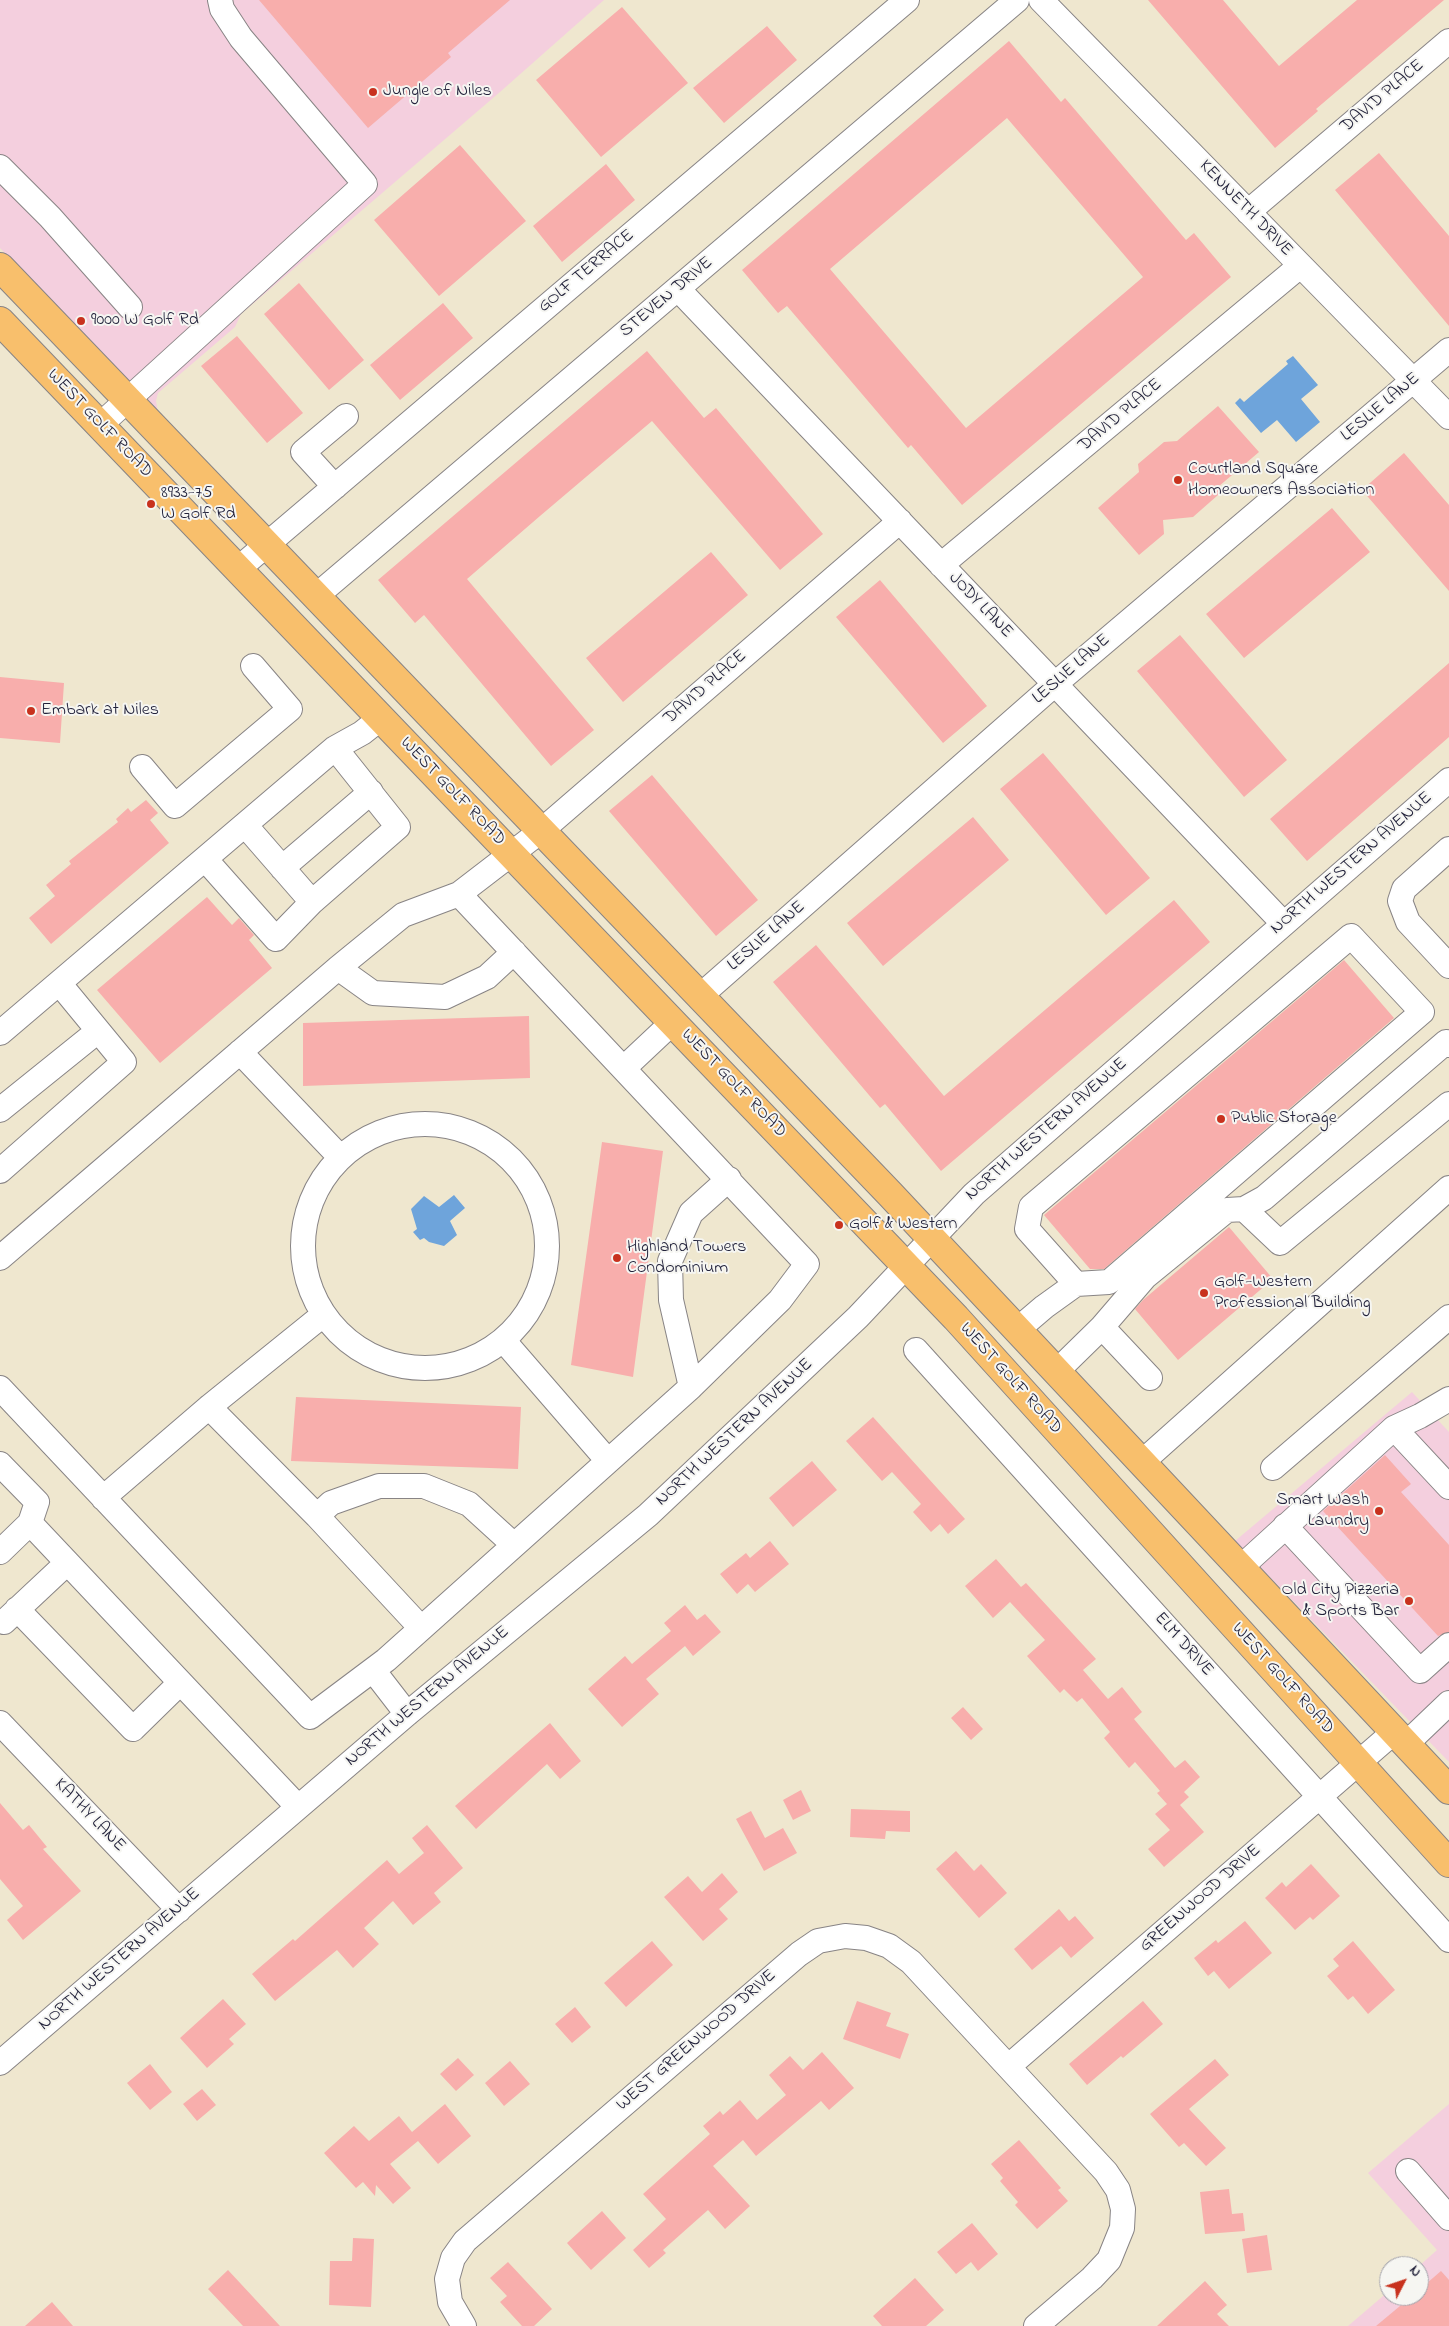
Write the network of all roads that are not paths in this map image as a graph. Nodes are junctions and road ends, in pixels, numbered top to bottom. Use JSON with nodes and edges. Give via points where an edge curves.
{"nodes":[{"id":1,"x":220,"y":0,"type":"edge"},
{"id":2,"x":907,"y":0,"type":"edge"},
{"id":3,"x":1017,"y":0,"type":"edge"},
{"id":4,"x":1041,"y":0,"type":"edge"},
{"id":5,"x":1449,"y":41,"type":"edge"},
{"id":6,"x":0,"y":167,"type":"edge"},
{"id":7,"x":1248,"y":212,"type":"junction"},
{"id":8,"x":1300,"y":266,"type":"junction"},
{"id":9,"x":0,"y":267,"type":"edge"},
{"id":10,"x":678,"y":289,"type":"junction"},
{"id":11,"x":130,"y":307,"type":"dead end"},
{"id":12,"x":0,"y":321,"type":"edge"},
{"id":13,"x":1449,"y":350,"type":"edge"},
{"id":14,"x":1413,"y":380,"type":"junction"},
{"id":15,"x":128,"y":400,"type":"junction"},
{"id":16,"x":346,"y":416,"type":"dead end"},
{"id":17,"x":1449,"y":417,"type":"edge"},
{"id":18,"x":100,"y":425,"type":"junction"},
{"id":19,"x":335,"y":487,"type":"junction"},
{"id":20,"x":900,"y":521,"type":"junction"},
{"id":21,"x":266,"y":545,"type":"junction"},
{"id":22,"x":941,"y":565,"type":"junction"},
{"id":23,"x":238,"y":569,"type":"junction"},
{"id":24,"x":316,"y":596,"type":"junction"},
{"id":25,"x":253,"y":666,"type":"dead end"},
{"id":26,"x":1055,"y":684,"type":"junction"},
{"id":27,"x":381,"y":718,"type":"junction"},
{"id":28,"x":335,"y":748,"type":"junction"},
{"id":29,"x":142,"y":767,"type":"dead end"},
{"id":30,"x":1449,"y":780,"type":"edge"},
{"id":31,"x":370,"y":792,"type":"junction"},
{"id":32,"x":245,"y":825,"type":"junction"},
{"id":33,"x":541,"y":831,"type":"junction"},
{"id":34,"x":1449,"y":849,"type":"edge"},
{"id":35,"x":510,"y":853,"type":"junction"},
{"id":36,"x":205,"y":859,"type":"junction"},
{"id":37,"x":282,"y":868,"type":"junction"},
{"id":38,"x":459,"y":894,"type":"junction"},
{"id":39,"x":312,"y":902,"type":"junction"},
{"id":40,"x":1283,"y":923,"type":"junction"},
{"id":41,"x":514,"y":952,"type":"junction"},
{"id":42,"x":1449,"y":966,"type":"edge"},
{"id":43,"x":338,"y":968,"type":"junction"},
{"id":44,"x":59,"y":984,"type":"junction"},
{"id":45,"x":700,"y":996,"type":"junction"},
{"id":46,"x":673,"y":1022,"type":"junction"},
{"id":47,"x":98,"y":1031,"type":"junction"},
{"id":48,"x":0,"y":1033,"type":"edge"},
{"id":49,"x":1449,"y":1045,"type":"edge"},
{"id":50,"x":240,"y":1052,"type":"junction"},
{"id":51,"x":624,"y":1068,"type":"junction"},
{"id":52,"x":1449,"y":1104,"type":"edge"},
{"id":53,"x":0,"y":1110,"type":"edge"},
{"id":54,"x":340,"y":1157,"type":"junction"},
{"id":55,"x":0,"y":1171,"type":"edge"},
{"id":56,"x":729,"y":1179,"type":"junction"},
{"id":57,"x":1449,"y":1188,"type":"edge"},
{"id":58,"x":1244,"y":1209,"type":"junction"},
{"id":59,"x":932,"y":1238,"type":"junction"},
{"id":60,"x":0,"y":1258,"type":"edge"},
{"id":61,"x":906,"y":1266,"type":"junction"},
{"id":62,"x":1076,"y":1284,"type":"junction"},
{"id":63,"x":323,"y":1315,"type":"junction"},
{"id":64,"x":1449,"y":1316,"type":"edge"},
{"id":65,"x":1102,"y":1327,"type":"junction"},
{"id":66,"x":1017,"y":1330,"type":"junction"},
{"id":67,"x":504,"y":1342,"type":"junction"},
{"id":68,"x":916,"y":1350,"type":"dead end"},
{"id":69,"x":1056,"y":1372,"type":"junction"},
{"id":70,"x":1150,"y":1378,"type":"dead end"},
{"id":71,"x":691,"y":1387,"type":"junction"},
{"id":72,"x":0,"y":1388,"type":"edge"},
{"id":73,"x":1449,"y":1400,"type":"edge"},
{"id":74,"x":210,"y":1407,"type":"junction"},
{"id":75,"x":1394,"y":1428,"type":"junction"},
{"id":76,"x":608,"y":1461,"type":"junction"},
{"id":77,"x":1140,"y":1463,"type":"junction"},
{"id":78,"x":0,"y":1464,"type":"edge"},
{"id":79,"x":1273,"y":1468,"type":"dead end"},
{"id":80,"x":1449,"y":1487,"type":"edge"},
{"id":81,"x":103,"y":1498,"type":"junction"},
{"id":82,"x":317,"y":1516,"type":"junction"},
{"id":83,"x":30,"y":1524,"type":"junction"},
{"id":84,"x":1285,"y":1526,"type":"junction"},
{"id":85,"x":514,"y":1545,"type":"junction"},
{"id":86,"x":0,"y":1552,"type":"edge"},
{"id":87,"x":67,"y":1563,"type":"junction"},
{"id":88,"x":1240,"y":1568,"type":"junction"},
{"id":89,"x":5,"y":1618,"type":"edge"},
{"id":90,"x":421,"y":1628,"type":"junction"},
{"id":91,"x":1449,"y":1646,"type":"edge"},
{"id":92,"x":373,"y":1670,"type":"junction"},
{"id":93,"x":180,"y":1682,"type":"junction"},
{"id":94,"x":1449,"y":1703,"type":"edge"},
{"id":95,"x":407,"y":1714,"type":"junction"},
{"id":96,"x":0,"y":1723,"type":"edge"},
{"id":97,"x":1400,"y":1738,"type":"junction"},
{"id":98,"x":1358,"y":1763,"type":"junction"},
{"id":99,"x":1449,"y":1790,"type":"edge"},
{"id":100,"x":1319,"y":1797,"type":"junction"},
{"id":101,"x":298,"y":1807,"type":"junction"},
{"id":102,"x":1449,"y":1863,"type":"edge"},
{"id":103,"x":179,"y":1910,"type":"junction"},
{"id":104,"x":1449,"y":1940,"type":"edge"},
{"id":105,"x":0,"y":2063,"type":"edge"},
{"id":106,"x":1008,"y":2066,"type":"junction"},
{"id":107,"x":1408,"y":2171,"type":"dead end"},
{"id":108,"x":1449,"y":2218,"type":"edge"},
{"id":109,"x":464,"y":2326,"type":"edge"},
{"id":110,"x":1036,"y":2326,"type":"edge"}],
"edges":[{"from":1,"to":15,"type":"street","via":[[222,9],[241,38],[365,184]]},
{"from":2,"to":19,"type":"street","name":"GOLF TERRACE"},
{"from":3,"to":10,"type":"street","name":"STEVEN DRIVE"},
{"from":4,"to":7,"type":"street","name":"KENNETH DRIVE"},
{"from":5,"to":7,"type":"street","name":"DAVID PLACE"},
{"from":6,"to":11,"type":"street","via":[[52,219]]},
{"from":7,"to":8,"type":"street","name":"KENNETH DRIVE"},
{"from":8,"to":14,"type":"street","name":"KENNETH DRIVE"},
{"from":8,"to":22,"type":"street","name":"DAVID PLACE"},
{"from":9,"to":15,"type":"main road","name":"WEST GOLF ROAD"},
{"from":10,"to":20,"type":"street","name":"JODY LANE"},
{"from":10,"to":24,"type":"street","name":"STEVEN DRIVE"},
{"from":12,"to":18,"type":"main road","name":"WEST GOLF ROAD"},
{"from":13,"to":14,"type":"street","name":"LESLIE LANE"},
{"from":14,"to":17,"type":"street","name":"KENNETH DRIVE"},
{"from":14,"to":26,"type":"street","name":"LESLIE LANE"},
{"from":15,"to":18,"type":"street"},
{"from":15,"to":21,"type":"main road","name":"WEST GOLF ROAD"},
{"from":16,"to":19,"type":"street","via":[[303,452]]},
{"from":18,"to":23,"type":"main road","name":"WEST GOLF ROAD"},
{"from":19,"to":21,"type":"street","name":"GOLF TERRACE"},
{"from":20,"to":22,"type":"street","name":"JODY LANE"},
{"from":20,"to":33,"type":"street","name":"DAVID PLACE"},
{"from":21,"to":23,"type":"street","name":"GOLF TERRACE"},
{"from":21,"to":24,"type":"main road","name":"WEST GOLF ROAD"},
{"from":22,"to":26,"type":"street","name":"JODY LANE"},
{"from":23,"to":27,"type":"main road","name":"WEST GOLF ROAD"},
{"from":24,"to":33,"type":"main road","name":"WEST GOLF ROAD"},
{"from":25,"to":29,"type":"street","via":[[290,709],[175,806]]},
{"from":26,"to":40,"type":"street","name":"JODY LANE"},
{"from":26,"to":45,"type":"street","name":"LESLIE LANE"},
{"from":27,"to":28,"type":"street"},
{"from":27,"to":35,"type":"main road","name":"WEST GOLF ROAD"},
{"from":28,"to":31,"type":"street"},
{"from":28,"to":32,"type":"street"},
{"from":30,"to":40,"type":"street","name":"NORTH WESTERN AVENUE"},
{"from":31,"to":37,"type":"street"},
{"from":31,"to":39,"type":"street","via":[[398,826]]},
{"from":32,"to":36,"type":"street"},
{"from":32,"to":37,"type":"street"},
{"from":33,"to":35,"type":"street","name":"DAVID PLACE"},
{"from":33,"to":45,"type":"main road","name":"WEST GOLF ROAD"},
{"from":34,"to":42,"type":"street","via":[[1404,889],[1400,901],[1408,922]]},
{"from":35,"to":38,"type":"street","name":"DAVID PLACE"},
{"from":35,"to":46,"type":"main road","name":"WEST GOLF ROAD"},
{"from":36,"to":39,"type":"street","via":[[276,940]]},
{"from":36,"to":44,"type":"street"},
{"from":37,"to":39,"type":"street"},
{"from":38,"to":41,"type":"street"},
{"from":38,"to":43,"type":"street","name":"DAVID PLACE","via":[[403,915]]},
{"from":40,"to":59,"type":"street","name":"NORTH WESTERN AVENUE","via":[[974,1194]]},
{"from":41,"to":43,"type":"street","via":[[488,977],[445,997],[373,993]]},
{"from":41,"to":51,"type":"street"},
{"from":43,"to":50,"type":"street","name":"DAVID PLACE"},
{"from":44,"to":47,"type":"street"},
{"from":44,"to":48,"type":"street"},
{"from":45,"to":59,"type":"main road","name":"WEST GOLF ROAD"},
{"from":46,"to":51,"type":"street"},
{"from":46,"to":61,"type":"main road","name":"WEST GOLF ROAD"},
{"from":47,"to":53,"type":"street"},
{"from":47,"to":55,"type":"street","via":[[124,1062]]},
{"from":49,"to":58,"type":"street","via":[[1446,1042],[1264,1198]]},
{"from":50,"to":54,"type":"street"},
{"from":50,"to":60,"type":"street","name":"DAVID PLACE"},
{"from":51,"to":56,"type":"street"},
{"from":52,"to":58,"type":"street","via":[[1280,1243]]},
{"from":54,"to":63,"type":"street","via":[[325,1174],[306,1208],[303,1259],[311,1291]]},
{"from":54,"to":67,"type":"street","via":[[372,1135],[391,1129],[410,1124],[449,1125],[486,1139],[517,1164],[539,1198],[548,1236],[547,1256],[545,1275],[530,1312]]},
{"from":56,"to":71,"type":"street","via":[[691,1213],[670,1261],[671,1300]]},
{"from":56,"to":71,"type":"street","via":[[808,1264],[780,1300]]},
{"from":57,"to":77,"type":"street"},
{"from":58,"to":65,"type":"street","via":[[1227,1210],[1145,1277]]},
{"from":59,"to":61,"type":"street","name":"NORTH WESTERN AVENUE"},
{"from":59,"to":66,"type":"main road","name":"WEST GOLF ROAD"},
{"from":61,"to":95,"type":"street","name":"NORTH WESTERN AVENUE","via":[[858,1317],[648,1515]]},
{"from":61,"to":98,"type":"main road","name":"WEST GOLF ROAD"},
{"from":62,"to":62,"type":"street","via":[[1109,1282],[1422,1012],[1351,936],[1031,1207],[1027,1229]]},
{"from":62,"to":66,"type":"street"},
{"from":63,"to":67,"type":"street","via":[[351,1345],[388,1363],[428,1370],[469,1362]]},
{"from":63,"to":74,"type":"street"},
{"from":64,"to":79,"type":"street"},
{"from":65,"to":69,"type":"street"},
{"from":65,"to":70,"type":"street"},
{"from":66,"to":69,"type":"main road","name":"WEST GOLF ROAD"},
{"from":67,"to":76,"type":"street"},
{"from":68,"to":100,"type":"street","name":"ELM DRIVE"},
{"from":69,"to":77,"type":"main road","name":"WEST GOLF ROAD"},
{"from":71,"to":76,"type":"street"},
{"from":72,"to":81,"type":"street"},
{"from":73,"to":75,"type":"street"},
{"from":74,"to":81,"type":"street"},
{"from":74,"to":82,"type":"street"},
{"from":75,"to":80,"type":"street"},
{"from":75,"to":84,"type":"street"},
{"from":76,"to":85,"type":"street"},
{"from":77,"to":88,"type":"main road","name":"WEST GOLF ROAD"},
{"from":78,"to":83,"type":"street","via":[[37,1502]]},
{"from":81,"to":92,"type":"street","via":[[310,1717]]},
{"from":82,"to":85,"type":"street","via":[[331,1503],[379,1486],[424,1486],[469,1504]]},
{"from":82,"to":90,"type":"street"},
{"from":83,"to":86,"type":"street"},
{"from":83,"to":87,"type":"street"},
{"from":84,"to":88,"type":"street"},
{"from":84,"to":91,"type":"street","via":[[1420,1671]]},
{"from":85,"to":90,"type":"street"},
{"from":87,"to":89,"type":"street"},
{"from":87,"to":93,"type":"street"},
{"from":88,"to":97,"type":"main road","name":"WEST GOLF ROAD"},
{"from":89,"to":93,"type":"street","via":[[133,1729]]},
{"from":90,"to":92,"type":"street"},
{"from":92,"to":95,"type":"street"},
{"from":93,"to":101,"type":"street"},
{"from":94,"to":97,"type":"street","name":"GREENWOOD DRIVE"},
{"from":95,"to":101,"type":"street","name":"NORTH WESTERN AVENUE"},
{"from":96,"to":103,"type":"street","name":"KATHY LANE"},
{"from":97,"to":98,"type":"street","name":"GREENWOOD DRIVE"},
{"from":97,"to":99,"type":"main road","name":"WEST GOLF ROAD"},
{"from":98,"to":100,"type":"street","name":"GREENWOOD DRIVE"},
{"from":98,"to":102,"type":"main road","name":"WEST GOLF ROAD"},
{"from":100,"to":104,"type":"street","name":"ELM DRIVE"},
{"from":100,"to":106,"type":"street","name":"GREENWOOD DRIVE"},
{"from":101,"to":103,"type":"street","name":"NORTH WESTERN AVENUE"},
{"from":103,"to":105,"type":"street","name":"NORTH WESTERN AVENUE"},
{"from":106,"to":109,"type":"street","name":"WEST GREENWOOD DRIVE","via":[[911,1962],[889,1946],[866,1938],[844,1936],[818,1941],[798,1954],[465,2241],[453,2258],[447,2279],[450,2302]]},
{"from":106,"to":110,"type":"street","name":"WEST GREENWOOD DRIVE","via":[[1106,2172],[1118,2190],[1123,2209],[1122,2228],[1109,2260]]},
{"from":107,"to":108,"type":"street"}]}
